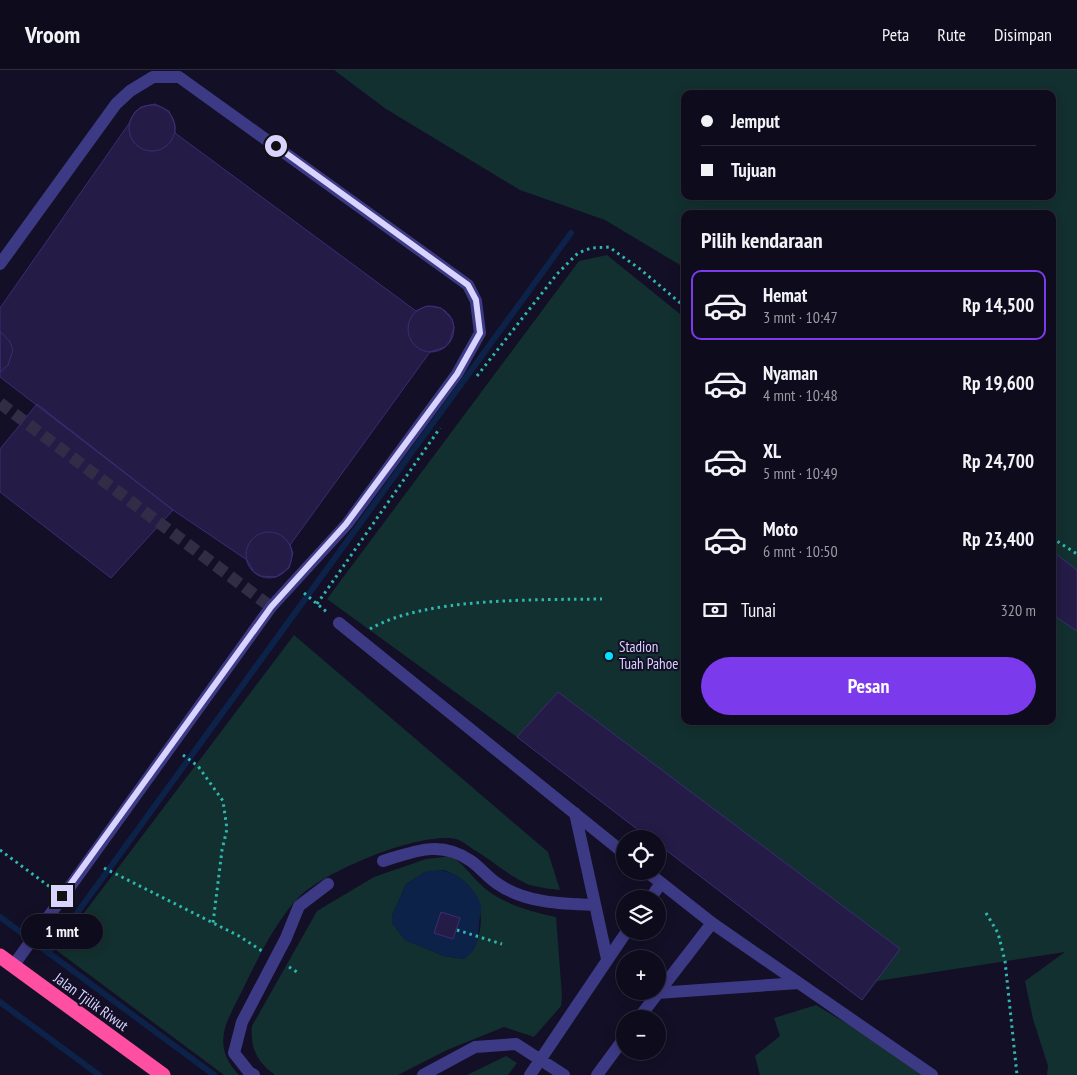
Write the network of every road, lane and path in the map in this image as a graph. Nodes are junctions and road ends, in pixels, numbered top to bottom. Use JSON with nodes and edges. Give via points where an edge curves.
{"nodes":[{"id":1,"x":0,"y":264,"type":"edge"},
{"id":2,"x":681,"y":304,"type":"edge"},
{"id":3,"x":472,"y":384,"type":"dead end"},
{"id":4,"x":443,"y":424,"type":"dead end"},
{"id":5,"x":1056,"y":541,"type":"edge"},
{"id":6,"x":1077,"y":554,"type":"edge"},
{"id":7,"x":602,"y":599,"type":"dead end"},
{"id":8,"x":317,"y":604,"type":"dead end"},
{"id":9,"x":339,"y":622,"type":"dead end"},
{"id":10,"x":356,"y":637,"type":"junction"},
{"id":11,"x":180,"y":753,"type":"dead end"},
{"id":12,"x":575,"y":813,"type":"junction"},
{"id":13,"x":616,"y":847,"type":"edge"},
{"id":14,"x":0,"y":850,"type":"edge"},
{"id":15,"x":383,"y":861,"type":"dead end"},
{"id":16,"x":99,"y":864,"type":"dead end"},
{"id":17,"x":657,"y":880,"type":"edge"},
{"id":18,"x":661,"y":883,"type":"junction"},
{"id":19,"x":328,"y":884,"type":"dead end"},
{"id":20,"x":656,"y":890,"type":"edge"},
{"id":21,"x":62,"y":896,"type":"junction"},
{"id":22,"x":595,"y":905,"type":"junction"},
{"id":23,"x":986,"y":913,"type":"dead end"},
{"id":24,"x":213,"y":923,"type":"junction"},
{"id":25,"x":712,"y":923,"type":"junction"},
{"id":26,"x":457,"y":930,"type":"dead end"},
{"id":27,"x":621,"y":940,"type":"edge"},
{"id":28,"x":253,"y":944,"type":"dead end"},
{"id":29,"x":502,"y":944,"type":"dead end"},
{"id":30,"x":0,"y":956,"type":"edge"},
{"id":31,"x":607,"y":959,"type":"junction"},
{"id":32,"x":12,"y":966,"type":"junction"},
{"id":33,"x":290,"y":968,"type":"dead end"},
{"id":34,"x":297,"y":972,"type":"dead end"},
{"id":35,"x":666,"y":982,"type":"edge"},
{"id":36,"x":798,"y":983,"type":"junction"},
{"id":37,"x":666,"y":992,"type":"edge"},
{"id":38,"x":616,"y":1049,"type":"edge"},
{"id":39,"x":542,"y":1060,"type":"junction"},
{"id":40,"x":152,"y":1072,"type":"edge"},
{"id":41,"x":254,"y":1075,"type":"edge"},
{"id":42,"x":422,"y":1075,"type":"edge"},
{"id":43,"x":530,"y":1075,"type":"edge"},
{"id":44,"x":564,"y":1075,"type":"edge"},
{"id":45,"x":597,"y":1075,"type":"edge"},
{"id":46,"x":932,"y":1075,"type":"edge"},
{"id":47,"x":1017,"y":1075,"type":"edge"}],
"edges":[{"from":1,"to":21,"type":"street","via":[[116,104],[153,77],[179,77],[468,285],[476,300],[480,333],[457,374],[352,516],[271,607]]},
{"from":2,"to":3,"type":"path","via":[[609,247],[591,248],[578,253],[557,274]]},
{"from":4,"to":8,"type":"path"},
{"from":5,"to":6,"type":"path"},
{"from":7,"to":10,"type":"path","via":[[525,600],[453,606],[386,619]]},
{"from":9,"to":10,"type":"street"},
{"from":10,"to":12,"type":"street"},
{"from":11,"to":24,"type":"path","via":[[198,766],[223,801],[228,829],[220,860]]},
{"from":12,"to":13,"type":"street"},
{"from":12,"to":22,"type":"street"},
{"from":14,"to":21,"type":"path"},
{"from":15,"to":22,"type":"street","via":[[420,850],[444,848],[470,861],[498,885],[518,894],[554,903]]},
{"from":16,"to":24,"type":"path"},
{"from":17,"to":18,"type":"street"},
{"from":18,"to":20,"type":"street"},
{"from":18,"to":25,"type":"street"},
{"from":19,"to":41,"type":"street","via":[[299,906],[242,1022],[234,1053]]},
{"from":21,"to":32,"type":"street"},
{"from":22,"to":31,"type":"street"},
{"from":23,"to":47,"type":"path","via":[[998,933],[1005,961]]},
{"from":24,"to":28,"type":"path"},
{"from":25,"to":35,"type":"street"},
{"from":25,"to":36,"type":"street"},
{"from":26,"to":29,"type":"path"},
{"from":27,"to":31,"type":"street"},
{"from":30,"to":32,"type":"highway","name":"Jalan Tjilik Riwut"},
{"from":31,"to":39,"type":"street"},
{"from":32,"to":40,"type":"highway","name":"Jalan Tjilik Riwut"},
{"from":33,"to":34,"type":"path"},
{"from":36,"to":37,"type":"street"},
{"from":36,"to":46,"type":"street"},
{"from":38,"to":45,"type":"street"},
{"from":39,"to":42,"type":"street","via":[[516,1044],[475,1047]]},
{"from":39,"to":43,"type":"street"},
{"from":39,"to":44,"type":"street"}]}
